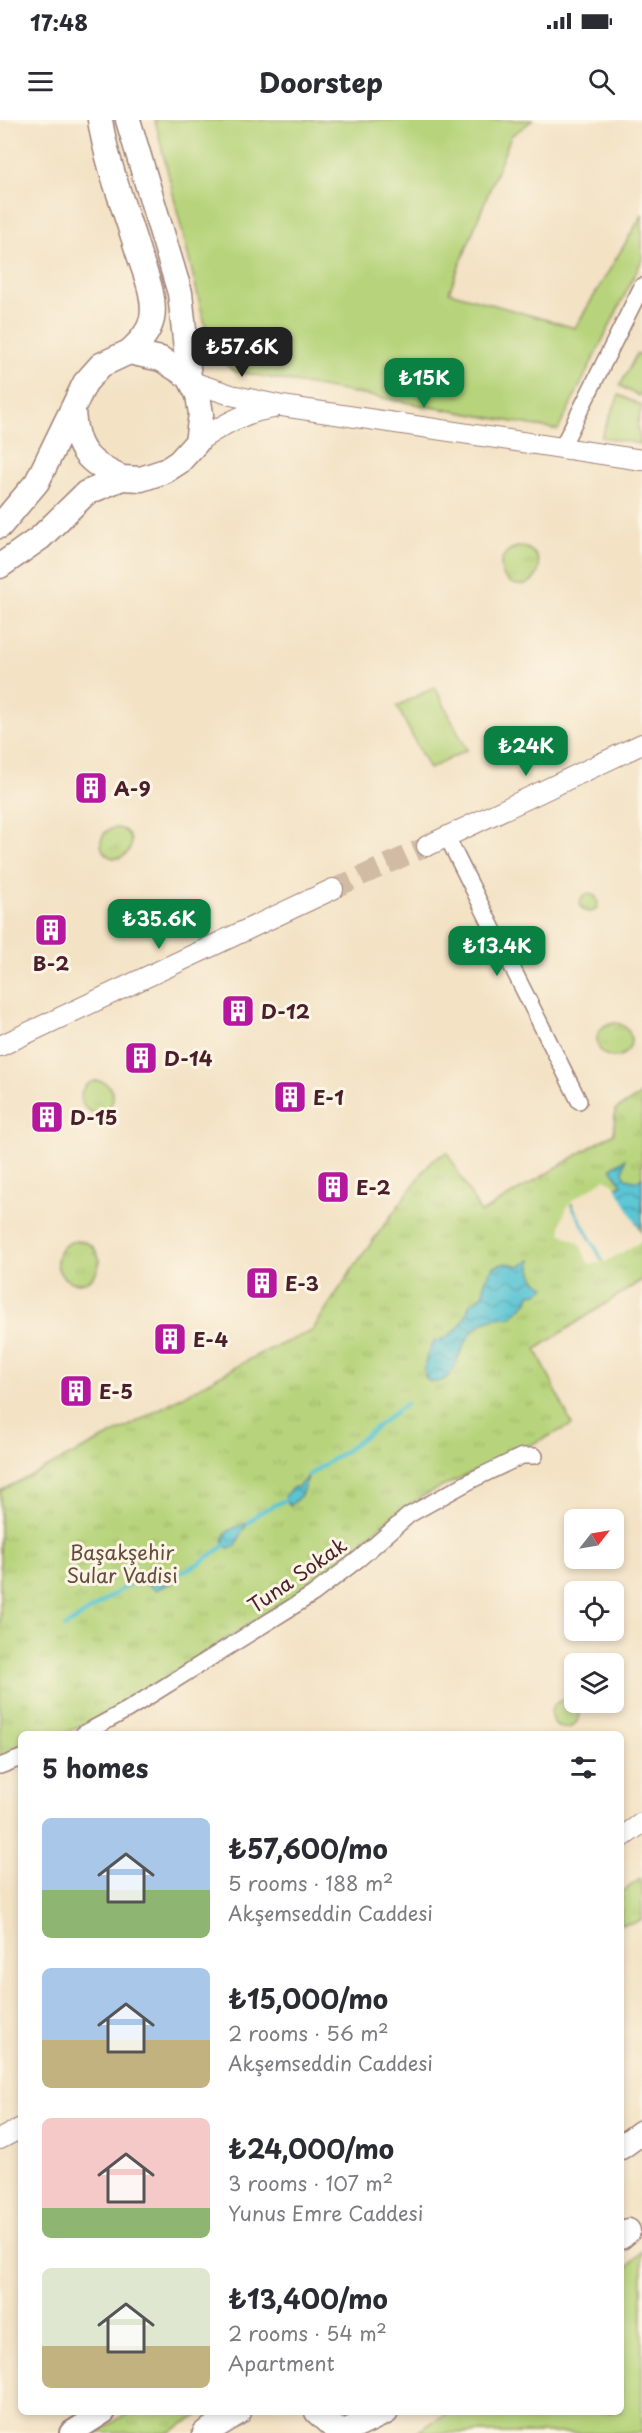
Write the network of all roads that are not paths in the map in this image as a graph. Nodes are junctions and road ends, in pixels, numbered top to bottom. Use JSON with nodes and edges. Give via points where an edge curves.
{"nodes":[{"id":1,"x":100,"y":120,"type":"edge"},
{"id":2,"x":128,"y":120,"type":"edge"},
{"id":3,"x":642,"y":286,"type":"edge"},
{"id":4,"x":129,"y":352,"type":"junction"},
{"id":5,"x":191,"y":379,"type":"junction"},
{"id":6,"x":282,"y":406,"type":"junction"},
{"id":7,"x":72,"y":410,"type":"junction"},
{"id":8,"x":197,"y":442,"type":"junction"},
{"id":9,"x":561,"y":449,"type":"junction"},
{"id":10,"x":642,"y":460,"type":"edge"},
{"id":11,"x":122,"y":478,"type":"junction"},
{"id":12,"x":0,"y":525,"type":"edge"},
{"id":13,"x":0,"y":566,"type":"edge"},
{"id":14,"x":642,"y":744,"type":"edge"},
{"id":15,"x":447,"y":837,"type":"junction"},
{"id":16,"x":427,"y":846,"type":"tunnel mouth"},
{"id":17,"x":333,"y":889,"type":"tunnel mouth"},
{"id":18,"x":0,"y":1046,"type":"edge"},
{"id":19,"x":579,"y":1101,"type":"dead end"},
{"id":20,"x":535,"y":1456,"type":"dead end"},
{"id":21,"x":88,"y":1731,"type":"edge"},
{"id":22,"x":18,"y":1759,"type":"edge"},
{"id":23,"x":0,"y":1766,"type":"edge"},
{"id":24,"x":642,"y":1823,"type":"edge"},
{"id":25,"x":624,"y":1836,"type":"edge"},
{"id":26,"x":18,"y":2124,"type":"edge"},
{"id":27,"x":0,"y":2127,"type":"edge"},
{"id":28,"x":18,"y":2130,"type":"edge"},
{"id":29,"x":642,"y":2132,"type":"edge"},
{"id":30,"x":0,"y":2139,"type":"edge"},
{"id":31,"x":624,"y":2145,"type":"edge"},
{"id":32,"x":99,"y":2415,"type":"edge"},
{"id":33,"x":234,"y":2415,"type":"edge"},
{"id":34,"x":320,"y":2415,"type":"edge"},
{"id":35,"x":380,"y":2415,"type":"edge"},
{"id":36,"x":71,"y":2433,"type":"edge"},
{"id":37,"x":205,"y":2433,"type":"edge"},
{"id":38,"x":341,"y":2433,"type":"edge"}],
"edges":[{"from":1,"to":4,"type":"main road","via":[[153,309],[149,328]]},
{"from":2,"to":5,"type":"main road","via":[[180,293]]},
{"from":3,"to":9,"type":"street"},
{"from":4,"to":5,"type":"main road","via":[[161,359]]},
{"from":4,"to":7,"type":"main road","via":[[91,374]]},
{"from":5,"to":6,"type":"street","via":[[231,395]]},
{"from":5,"to":8,"type":"main road","via":[[201,414]]},
{"from":6,"to":8,"type":"street","via":[[237,418]]},
{"from":6,"to":9,"type":"street"},
{"from":7,"to":11,"type":"main road","via":[[76,437],[87,456],[94,464]]},
{"from":7,"to":12,"type":"main road","via":[[38,482]]},
{"from":8,"to":11,"type":"main road","via":[[165,471],[141,478]]},
{"from":9,"to":10,"type":"street"},
{"from":11,"to":13,"type":"main road","via":[[86,493],[40,538]]},
{"from":14,"to":15,"type":"street"},
{"from":15,"to":16,"type":"street"},
{"from":15,"to":19,"type":"street"},
{"from":17,"to":18,"type":"street"},
{"from":20,"to":21,"type":"street","name":"Tuna Sokak","via":[[522,1456],[409,1515],[313,1594]]},
{"from":22,"to":23,"type":"street"},
{"from":24,"to":25,"type":"street"},
{"from":26,"to":27,"type":"street"},
{"from":28,"to":30,"type":"street"},
{"from":29,"to":31,"type":"main road"},
{"from":32,"to":36,"type":"main road"},
{"from":33,"to":37,"type":"main road"},
{"from":34,"to":38,"type":"main road"},
{"from":35,"to":38,"type":"main road"}]}
